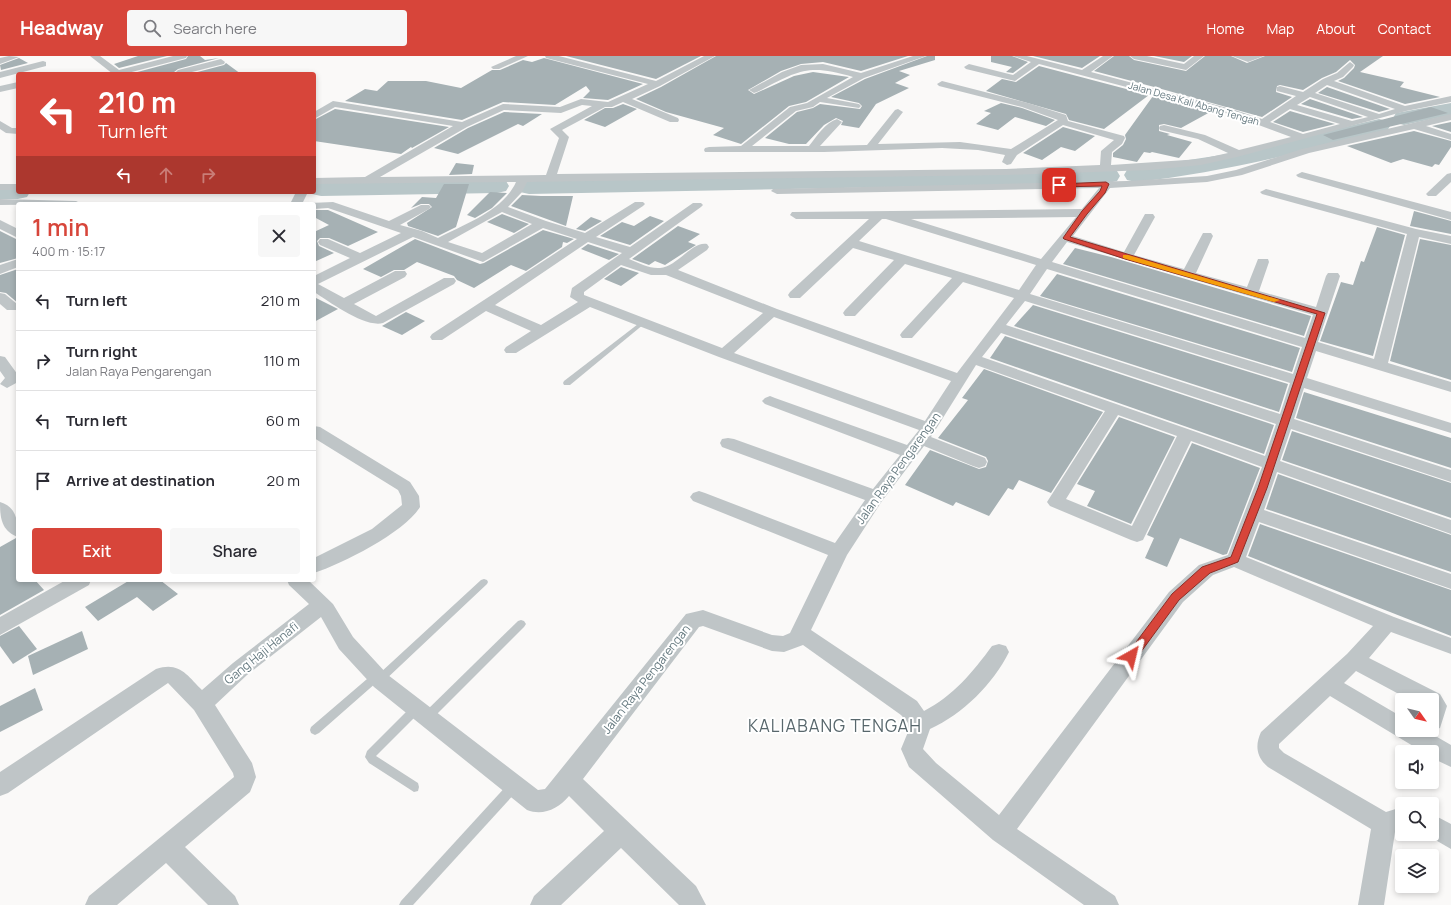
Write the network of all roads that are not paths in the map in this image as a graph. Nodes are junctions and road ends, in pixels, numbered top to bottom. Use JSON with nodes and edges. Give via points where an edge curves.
{"nodes":[{"id":1,"x":16,"y":56,"type":"edge"},
{"id":2,"x":31,"y":56,"type":"edge"},
{"id":3,"x":94,"y":56,"type":"edge"},
{"id":4,"x":183,"y":56,"type":"edge"},
{"id":5,"x":524,"y":56,"type":"edge"},
{"id":6,"x":549,"y":56,"type":"edge"},
{"id":7,"x":711,"y":56,"type":"edge"},
{"id":8,"x":891,"y":56,"type":"edge"},
{"id":9,"x":922,"y":56,"type":"edge"},
{"id":10,"x":1017,"y":56,"type":"edge"},
{"id":11,"x":1109,"y":56,"type":"edge"},
{"id":12,"x":1134,"y":56,"type":"edge"},
{"id":13,"x":1200,"y":56,"type":"edge"},
{"id":14,"x":1236,"y":56,"type":"edge"},
{"id":15,"x":1260,"y":56,"type":"edge"},
{"id":16,"x":160,"y":58,"type":"edge"},
{"id":17,"x":906,"y":60,"type":"junction"},
{"id":18,"x":0,"y":61,"type":"edge"},
{"id":19,"x":1038,"y":61,"type":"junction"},
{"id":20,"x":221,"y":62,"type":"dead end"},
{"id":21,"x":1350,"y":64,"type":"dead end"},
{"id":22,"x":969,"y":67,"type":"dead end"},
{"id":23,"x":496,"y":68,"type":"dead end"},
{"id":24,"x":117,"y":72,"type":"edge"},
{"id":25,"x":121,"y":72,"type":"edge"},
{"id":26,"x":181,"y":72,"type":"edge"},
{"id":27,"x":186,"y":72,"type":"edge"},
{"id":28,"x":1084,"y":73,"type":"junction"},
{"id":29,"x":0,"y":74,"type":"edge"},
{"id":30,"x":861,"y":76,"type":"junction"},
{"id":31,"x":1326,"y":81,"type":"junction"},
{"id":32,"x":658,"y":84,"type":"junction"},
{"id":33,"x":942,"y":84,"type":"dead end"},
{"id":34,"x":16,"y":85,"type":"edge"},
{"id":35,"x":0,"y":89,"type":"edge"},
{"id":36,"x":1280,"y":89,"type":"dead end"},
{"id":37,"x":754,"y":90,"type":"dead end"},
{"id":38,"x":1308,"y":95,"type":"junction"},
{"id":39,"x":342,"y":98,"type":"dead end"},
{"id":40,"x":624,"y":99,"type":"junction"},
{"id":41,"x":819,"y":99,"type":"junction"},
{"id":42,"x":1451,"y":99,"type":"edge"},
{"id":43,"x":333,"y":104,"type":"junction"},
{"id":44,"x":602,"y":105,"type":"junction"},
{"id":45,"x":856,"y":106,"type":"dead end"},
{"id":46,"x":1290,"y":106,"type":"junction"},
{"id":47,"x":1404,"y":109,"type":"junction"},
{"id":48,"x":898,"y":112,"type":"dead end"},
{"id":49,"x":316,"y":115,"type":"edge"},
{"id":50,"x":1387,"y":117,"type":"junction"},
{"id":51,"x":1451,"y":117,"type":"edge"},
{"id":52,"x":674,"y":120,"type":"dead end"},
{"id":53,"x":838,"y":122,"type":"dead end"},
{"id":54,"x":1062,"y":122,"type":"junction"},
{"id":55,"x":1264,"y":122,"type":"junction"},
{"id":56,"x":0,"y":124,"type":"edge"},
{"id":57,"x":1351,"y":124,"type":"junction"},
{"id":58,"x":463,"y":125,"type":"junction"},
{"id":59,"x":1412,"y":125,"type":"junction"},
{"id":60,"x":1164,"y":128,"type":"dead end"},
{"id":61,"x":16,"y":131,"type":"edge"},
{"id":62,"x":1451,"y":137,"type":"edge"},
{"id":63,"x":1295,"y":139,"type":"junction"},
{"id":64,"x":870,"y":148,"type":"junction"},
{"id":65,"x":746,"y":149,"type":"junction"},
{"id":66,"x":806,"y":149,"type":"junction"},
{"id":67,"x":709,"y":150,"type":"dead end"},
{"id":68,"x":1012,"y":153,"type":"junction"},
{"id":69,"x":1237,"y":154,"type":"junction"},
{"id":70,"x":552,"y":169,"type":"junction"},
{"id":71,"x":1006,"y":172,"type":"junction"},
{"id":72,"x":811,"y":174,"type":"junction"},
{"id":73,"x":1302,"y":175,"type":"dead end"},
{"id":74,"x":1126,"y":176,"type":"junction"},
{"id":75,"x":1106,"y":177,"type":"junction"},
{"id":76,"x":1450,"y":178,"type":"edge"},
{"id":77,"x":316,"y":181,"type":"edge"},
{"id":78,"x":367,"y":181,"type":"junction"},
{"id":79,"x":521,"y":184,"type":"junction"},
{"id":80,"x":0,"y":187,"type":"edge"},
{"id":81,"x":16,"y":187,"type":"edge"},
{"id":82,"x":777,"y":192,"type":"dead end"},
{"id":83,"x":1266,"y":192,"type":"dead end"},
{"id":84,"x":1432,"y":194,"type":"dead end"},
{"id":85,"x":0,"y":202,"type":"edge"},
{"id":86,"x":16,"y":202,"type":"edge"},
{"id":87,"x":639,"y":204,"type":"dead end"},
{"id":88,"x":316,"y":205,"type":"edge"},
{"id":89,"x":697,"y":205,"type":"dead end"},
{"id":90,"x":425,"y":207,"type":"dead end"},
{"id":91,"x":500,"y":208,"type":"junction"},
{"id":92,"x":1084,"y":212,"type":"junction"},
{"id":93,"x":796,"y":215,"type":"dead end"},
{"id":94,"x":884,"y":216,"type":"junction"},
{"id":95,"x":1451,"y":216,"type":"edge"},
{"id":96,"x":1149,"y":217,"type":"dead end"},
{"id":97,"x":0,"y":224,"type":"edge"},
{"id":98,"x":542,"y":224,"type":"junction"},
{"id":99,"x":390,"y":226,"type":"junction"},
{"id":100,"x":16,"y":231,"type":"edge"},
{"id":101,"x":1414,"y":232,"type":"junction"},
{"id":102,"x":411,"y":233,"type":"junction"},
{"id":103,"x":1207,"y":236,"type":"dead end"},
{"id":104,"x":586,"y":238,"type":"junction"},
{"id":105,"x":1066,"y":238,"type":"junction"},
{"id":106,"x":1451,"y":240,"type":"edge"},
{"id":107,"x":324,"y":242,"type":"dead end"},
{"id":108,"x":438,"y":243,"type":"junction"},
{"id":109,"x":851,"y":244,"type":"junction"},
{"id":110,"x":703,"y":247,"type":"dead end"},
{"id":111,"x":632,"y":252,"type":"junction"},
{"id":112,"x":360,"y":258,"type":"junction"},
{"id":113,"x":1127,"y":258,"type":"junction"},
{"id":114,"x":902,"y":259,"type":"junction"},
{"id":115,"x":620,"y":260,"type":"junction"},
{"id":116,"x":1263,"y":262,"type":"dead end"},
{"id":117,"x":1044,"y":263,"type":"junction"},
{"id":118,"x":16,"y":264,"type":"edge"},
{"id":119,"x":0,"y":270,"type":"edge"},
{"id":120,"x":668,"y":271,"type":"junction"},
{"id":121,"x":400,"y":274,"type":"dead end"},
{"id":122,"x":1188,"y":275,"type":"junction"},
{"id":123,"x":1333,"y":276,"type":"dead end"},
{"id":124,"x":960,"y":277,"type":"junction"},
{"id":125,"x":316,"y":280,"type":"edge"},
{"id":126,"x":449,"y":281,"type":"dead end"},
{"id":127,"x":316,"y":288,"type":"edge"},
{"id":128,"x":1252,"y":293,"type":"junction"},
{"id":129,"x":795,"y":295,"type":"dead end"},
{"id":130,"x":0,"y":296,"type":"edge"},
{"id":131,"x":1022,"y":296,"type":"junction"},
{"id":132,"x":588,"y":302,"type":"junction"},
{"id":133,"x":343,"y":304,"type":"junction"},
{"id":134,"x":12,"y":306,"type":"dead end"},
{"id":135,"x":486,"y":306,"type":"junction"},
{"id":136,"x":772,"y":312,"type":"junction"},
{"id":137,"x":850,"y":313,"type":"dead end"},
{"id":138,"x":1321,"y":313,"type":"junction"},
{"id":139,"x":642,"y":323,"type":"junction"},
{"id":140,"x":997,"y":327,"type":"junction"},
{"id":141,"x":542,"y":331,"type":"junction"},
{"id":142,"x":907,"y":335,"type":"dead end"},
{"id":143,"x":437,"y":337,"type":"dead end"},
{"id":144,"x":1311,"y":344,"type":"junction"},
{"id":145,"x":511,"y":350,"type":"dead end"},
{"id":146,"x":724,"y":354,"type":"junction"},
{"id":147,"x":973,"y":359,"type":"junction"},
{"id":148,"x":0,"y":360,"type":"edge"},
{"id":149,"x":1380,"y":366,"type":"junction"},
{"id":150,"x":960,"y":379,"type":"junction"},
{"id":151,"x":1298,"y":381,"type":"junction"},
{"id":152,"x":11,"y":384,"type":"edge"},
{"id":153,"x":567,"y":384,"type":"dead end"},
{"id":154,"x":1451,"y":387,"type":"edge"},
{"id":155,"x":770,"y":401,"type":"dead end"},
{"id":156,"x":1114,"y":409,"type":"junction"},
{"id":157,"x":1285,"y":421,"type":"junction"},
{"id":158,"x":1451,"y":428,"type":"edge"},
{"id":159,"x":316,"y":432,"type":"edge"},
{"id":160,"x":1186,"y":434,"type":"junction"},
{"id":161,"x":919,"y":440,"type":"junction"},
{"id":162,"x":728,"y":443,"type":"dead end"},
{"id":163,"x":979,"y":462,"type":"dead end"},
{"id":164,"x":1271,"y":464,"type":"junction"},
{"id":165,"x":1451,"y":476,"type":"edge"},
{"id":166,"x":699,"y":496,"type":"dead end"},
{"id":167,"x":876,"y":497,"type":"junction"},
{"id":168,"x":0,"y":508,"type":"edge"},
{"id":169,"x":1254,"y":513,"type":"junction"},
{"id":170,"x":1451,"y":527,"type":"edge"},
{"id":171,"x":16,"y":528,"type":"edge"},
{"id":172,"x":839,"y":552,"type":"junction"},
{"id":173,"x":1235,"y":560,"type":"junction"},
{"id":174,"x":316,"y":565,"type":"edge"},
{"id":175,"x":298,"y":582,"type":"edge"},
{"id":176,"x":484,"y":582,"type":"dead end"},
{"id":177,"x":1451,"y":582,"type":"edge"},
{"id":178,"x":69,"y":583,"type":"edge"},
{"id":179,"x":322,"y":605,"type":"junction"},
{"id":180,"x":1387,"y":623,"type":"junction"},
{"id":181,"x":521,"y":624,"type":"dead end"},
{"id":182,"x":0,"y":626,"type":"edge"},
{"id":183,"x":800,"y":633,"type":"junction"},
{"id":184,"x":1451,"y":646,"type":"edge"},
{"id":185,"x":999,"y":652,"type":"dead end"},
{"id":186,"x":1354,"y":660,"type":"junction"},
{"id":187,"x":378,"y":678,"type":"junction"},
{"id":188,"x":1328,"y":684,"type":"junction"},
{"id":189,"x":1416,"y":693,"type":"edge"},
{"id":190,"x":202,"y":703,"type":"junction"},
{"id":191,"x":422,"y":713,"type":"junction"},
{"id":192,"x":920,"y":723,"type":"junction"},
{"id":193,"x":1395,"y":724,"type":"edge"},
{"id":194,"x":316,"y":730,"type":"dead end"},
{"id":195,"x":1427,"y":737,"type":"edge"},
{"id":196,"x":1451,"y":757,"type":"edge"},
{"id":197,"x":568,"y":780,"type":"junction"},
{"id":198,"x":0,"y":785,"type":"edge"},
{"id":199,"x":515,"y":785,"type":"junction"},
{"id":200,"x":414,"y":787,"type":"dead end"},
{"id":201,"x":1393,"y":821,"type":"edge"},
{"id":202,"x":1439,"y":829,"type":"edge"},
{"id":203,"x":622,"y":831,"type":"junction"},
{"id":204,"x":1001,"y":832,"type":"junction"},
{"id":205,"x":1451,"y":837,"type":"edge"},
{"id":206,"x":168,"y":848,"type":"junction"},
{"id":207,"x":98,"y":905,"type":"edge"},
{"id":208,"x":226,"y":905,"type":"edge"},
{"id":209,"x":405,"y":905,"type":"edge"},
{"id":210,"x":543,"y":905,"type":"edge"},
{"id":211,"x":693,"y":905,"type":"edge"},
{"id":212,"x":1106,"y":905,"type":"edge"},
{"id":213,"x":1370,"y":905,"type":"edge"}],
"edges":[{"from":1,"to":18,"type":"street"},
{"from":2,"to":29,"type":"street","via":[[46,66]]},
{"from":3,"to":24,"type":"street"},
{"from":4,"to":16,"type":"street"},
{"from":5,"to":23,"type":"street"},
{"from":6,"to":32,"type":"street"},
{"from":7,"to":32,"type":"street"},
{"from":8,"to":17,"type":"street"},
{"from":9,"to":17,"type":"street"},
{"from":10,"to":19,"type":"street","name":"Jalan Desa Kali Abang Tengah"},
{"from":11,"to":28,"type":"street"},
{"from":12,"to":13,"type":"street","via":[[1186,67]]},
{"from":14,"to":15,"type":"street","via":[[1248,59]]},
{"from":16,"to":25,"type":"street"},
{"from":16,"to":26,"type":"street"},
{"from":17,"to":30,"type":"street"},
{"from":19,"to":22,"type":"street","via":[[1015,78]]},
{"from":19,"to":28,"type":"street","name":"Jalan Desa Kali Abang Tengah"},
{"from":20,"to":27,"type":"street"},
{"from":21,"to":31,"type":"street","via":[[1340,75]]},
{"from":28,"to":55,"type":"street","name":"Jalan Desa Kali Abang Tengah"},
{"from":30,"to":37,"type":"street","via":[[823,67],[806,66],[792,70]]},
{"from":30,"to":41,"type":"street"},
{"from":31,"to":38,"type":"street"},
{"from":31,"to":47,"type":"street"},
{"from":32,"to":40,"type":"street"},
{"from":33,"to":54,"type":"street","via":[[1048,112],[1062,117]]},
{"from":34,"to":35,"type":"street"},
{"from":36,"to":38,"type":"street"},
{"from":38,"to":46,"type":"street"},
{"from":38,"to":50,"type":"street"},
{"from":39,"to":43,"type":"street"},
{"from":40,"to":44,"type":"street"},
{"from":40,"to":52,"type":"street"},
{"from":41,"to":45,"type":"street"},
{"from":41,"to":65,"type":"street","via":[[810,105],[793,108],[747,145]]},
{"from":42,"to":47,"type":"street"},
{"from":43,"to":49,"type":"street"},
{"from":43,"to":58,"type":"street"},
{"from":44,"to":58,"type":"street","via":[[580,102],[561,110],[503,107]]},
{"from":44,"to":70,"type":"street","via":[[555,129],[564,138]]},
{"from":46,"to":55,"type":"street"},
{"from":46,"to":57,"type":"street"},
{"from":47,"to":50,"type":"street"},
{"from":48,"to":64,"type":"street"},
{"from":50,"to":57,"type":"street"},
{"from":50,"to":59,"type":"street"},
{"from":51,"to":59,"type":"street"},
{"from":53,"to":66,"type":"street"},
{"from":54,"to":68,"type":"street"},
{"from":54,"to":75,"type":"street","via":[[1120,138],[1105,153]]},
{"from":55,"to":63,"type":"street","name":"Jalan Desa Kali Abang Tengah"},
{"from":56,"to":61,"type":"street","via":[[10,131]]},
{"from":57,"to":63,"type":"street"},
{"from":58,"to":78,"type":"street"},
{"from":59,"to":62,"type":"street"},
{"from":59,"to":74,"type":"street","via":[[1306,151],[1225,176],[1181,181]]},
{"from":60,"to":69,"type":"street","via":[[1208,139],[1226,146]]},
{"from":63,"to":69,"type":"street"},
{"from":64,"to":66,"type":"street"},
{"from":64,"to":68,"type":"street","via":[[943,145],[992,148]]},
{"from":65,"to":66,"type":"street"},
{"from":65,"to":67,"type":"street"},
{"from":66,"to":72,"type":"street","via":[[805,163]]},
{"from":68,"to":71,"type":"street","via":[[1008,158]]},
{"from":69,"to":74,"type":"street"},
{"from":70,"to":72,"type":"street"},
{"from":70,"to":79,"type":"street"},
{"from":71,"to":72,"type":"street"},
{"from":71,"to":75,"type":"street"},
{"from":73,"to":95,"type":"street"},
{"from":74,"to":75,"type":"street"},
{"from":75,"to":82,"type":"street"},
{"from":75,"to":92,"type":"street","name":"Jalan Raya Pengarengan","via":[[1103,191]]},
{"from":76,"to":84,"type":"street"},
{"from":77,"to":78,"type":"street"},
{"from":78,"to":79,"type":"street"},
{"from":79,"to":91,"type":"street"},
{"from":80,"to":81,"type":"street"},
{"from":83,"to":101,"type":"street"},
{"from":85,"to":86,"type":"street"},
{"from":87,"to":104,"type":"street"},
{"from":88,"to":99,"type":"street","via":[[330,205]]},
{"from":89,"to":111,"type":"street"},
{"from":90,"to":99,"type":"street"},
{"from":91,"to":98,"type":"street"},
{"from":91,"to":108,"type":"street"},
{"from":92,"to":94,"type":"street"},
{"from":92,"to":105,"type":"street","name":"Jalan Raya Pengarengan"},
{"from":93,"to":94,"type":"street"},
{"from":94,"to":109,"type":"street"},
{"from":94,"to":117,"type":"street"},
{"from":96,"to":113,"type":"street"},
{"from":97,"to":100,"type":"street"},
{"from":98,"to":104,"type":"street"},
{"from":98,"to":108,"type":"street","via":[[485,258]]},
{"from":99,"to":102,"type":"street"},
{"from":101,"to":106,"type":"street"},
{"from":101,"to":149,"type":"street"},
{"from":102,"to":108,"type":"street"},
{"from":102,"to":112,"type":"street"},
{"from":103,"to":122,"type":"street"},
{"from":104,"to":111,"type":"street"},
{"from":104,"to":135,"type":"street"},
{"from":105,"to":113,"type":"street"},
{"from":105,"to":117,"type":"street","name":"Jalan Raya Pengarengan"},
{"from":107,"to":112,"type":"street"},
{"from":109,"to":114,"type":"street"},
{"from":109,"to":129,"type":"street"},
{"from":110,"to":120,"type":"street"},
{"from":111,"to":115,"type":"street"},
{"from":112,"to":125,"type":"street"},
{"from":113,"to":122,"type":"street"},
{"from":114,"to":124,"type":"street"},
{"from":114,"to":137,"type":"street"},
{"from":115,"to":120,"type":"street","via":[[652,271]]},
{"from":115,"to":132,"type":"street","via":[[577,291],[577,297]]},
{"from":116,"to":128,"type":"street"},
{"from":117,"to":131,"type":"street","name":"Jalan Raya Pengarengan"},
{"from":117,"to":144,"type":"street"},
{"from":118,"to":119,"type":"street"},
{"from":120,"to":136,"type":"street"},
{"from":121,"to":133,"type":"street"},
{"from":122,"to":128,"type":"street"},
{"from":123,"to":138,"type":"street"},
{"from":124,"to":131,"type":"street"},
{"from":124,"to":142,"type":"street"},
{"from":126,"to":133,"type":"street","via":[[378,320],[371,319]]},
{"from":127,"to":133,"type":"street"},
{"from":128,"to":138,"type":"street"},
{"from":130,"to":134,"type":"street"},
{"from":131,"to":140,"type":"street","name":"Jalan Raya Pengarengan"},
{"from":131,"to":151,"type":"street"},
{"from":132,"to":139,"type":"street"},
{"from":132,"to":141,"type":"street"},
{"from":135,"to":141,"type":"street"},
{"from":135,"to":143,"type":"street"},
{"from":136,"to":146,"type":"street"},
{"from":136,"to":150,"type":"street"},
{"from":138,"to":144,"type":"street"},
{"from":139,"to":146,"type":"street"},
{"from":139,"to":153,"type":"lane"},
{"from":140,"to":147,"type":"street","name":"Jalan Raya Pengarengan"},
{"from":140,"to":157,"type":"street"},
{"from":141,"to":145,"type":"street"},
{"from":144,"to":149,"type":"street"},
{"from":144,"to":151,"type":"street"},
{"from":146,"to":161,"type":"street"},
{"from":147,"to":150,"type":"street","name":"Jalan Raya Pengarengan"},
{"from":147,"to":156,"type":"street"},
{"from":148,"to":152,"type":"street"},
{"from":149,"to":154,"type":"street"},
{"from":150,"to":161,"type":"street","name":"Jalan Raya Pengarengan"},
{"from":151,"to":157,"type":"street"},
{"from":151,"to":158,"type":"street"},
{"from":155,"to":161,"type":"street"},
{"from":156,"to":160,"type":"street"},
{"from":156,"to":160,"type":"street","via":[[1056,502],[1136,535]]},
{"from":157,"to":164,"type":"street"},
{"from":157,"to":165,"type":"street"},
{"from":159,"to":174,"type":"street","via":[[404,486],[410,496],[411,506],[400,519],[373,536]]},
{"from":160,"to":164,"type":"street"},
{"from":161,"to":163,"type":"street"},
{"from":161,"to":167,"type":"street","name":"Jalan Raya Pengarengan"},
{"from":162,"to":167,"type":"street"},
{"from":164,"to":169,"type":"street"},
{"from":164,"to":170,"type":"street"},
{"from":166,"to":172,"type":"street"},
{"from":167,"to":172,"type":"street","name":"Jalan Raya Pengarengan"},
{"from":168,"to":171,"type":"street"},
{"from":169,"to":173,"type":"street"},
{"from":169,"to":177,"type":"street"},
{"from":172,"to":183,"type":"street","name":"Jalan Raya Pengarengan"},
{"from":173,"to":180,"type":"street"},
{"from":173,"to":204,"type":"street","via":[[1206,570],[1176,597]]},
{"from":175,"to":179,"type":"street","name":"Jalan Raya Pengarengan"},
{"from":176,"to":187,"type":"lane"},
{"from":178,"to":182,"type":"street"},
{"from":179,"to":187,"type":"street","name":"Jalan Raya Pengarengan","via":[[346,643]]},
{"from":179,"to":190,"type":"street","name":"Gang Haji Hanafi","via":[[240,669]]},
{"from":180,"to":184,"type":"street"},
{"from":180,"to":186,"type":"street"},
{"from":181,"to":191,"type":"lane"},
{"from":183,"to":192,"type":"street","via":[[909,708]]},
{"from":183,"to":197,"type":"street","name":"Jalan Raya Pengarengan","via":[[797,639],[784,644],[772,643],[703,618],[692,620]]},
{"from":185,"to":192,"type":"street","via":[[973,687],[944,712]]},
{"from":186,"to":188,"type":"street"},
{"from":186,"to":189,"type":"street"},
{"from":187,"to":191,"type":"street","name":"Jalan Raya Pengarengan"},
{"from":187,"to":194,"type":"lane"},
{"from":188,"to":193,"type":"street"},
{"from":188,"to":201,"type":"street","via":[[1269,739],[1269,755]]},
{"from":190,"to":198,"type":"street","via":[[173,675],[163,675]]},
{"from":190,"to":206,"type":"street","via":[[244,770],[245,777],[242,784]]},
{"from":191,"to":199,"type":"street","name":"Jalan Raya Pengarengan"},
{"from":191,"to":200,"type":"lane","via":[[370,757]]},
{"from":192,"to":204,"type":"street","via":[[912,749],[918,760]]},
{"from":195,"to":196,"type":"street"},
{"from":197,"to":199,"type":"street","name":"Jalan Raya Pengarengan","via":[[551,799],[535,802]]},
{"from":197,"to":203,"type":"street"},
{"from":199,"to":209,"type":"lane"},
{"from":201,"to":213,"type":"street"},
{"from":202,"to":205,"type":"street"},
{"from":203,"to":210,"type":"street"},
{"from":203,"to":211,"type":"street","via":[[687,895]]},
{"from":204,"to":212,"type":"street"},
{"from":206,"to":207,"type":"street"},
{"from":206,"to":208,"type":"street"}]}
